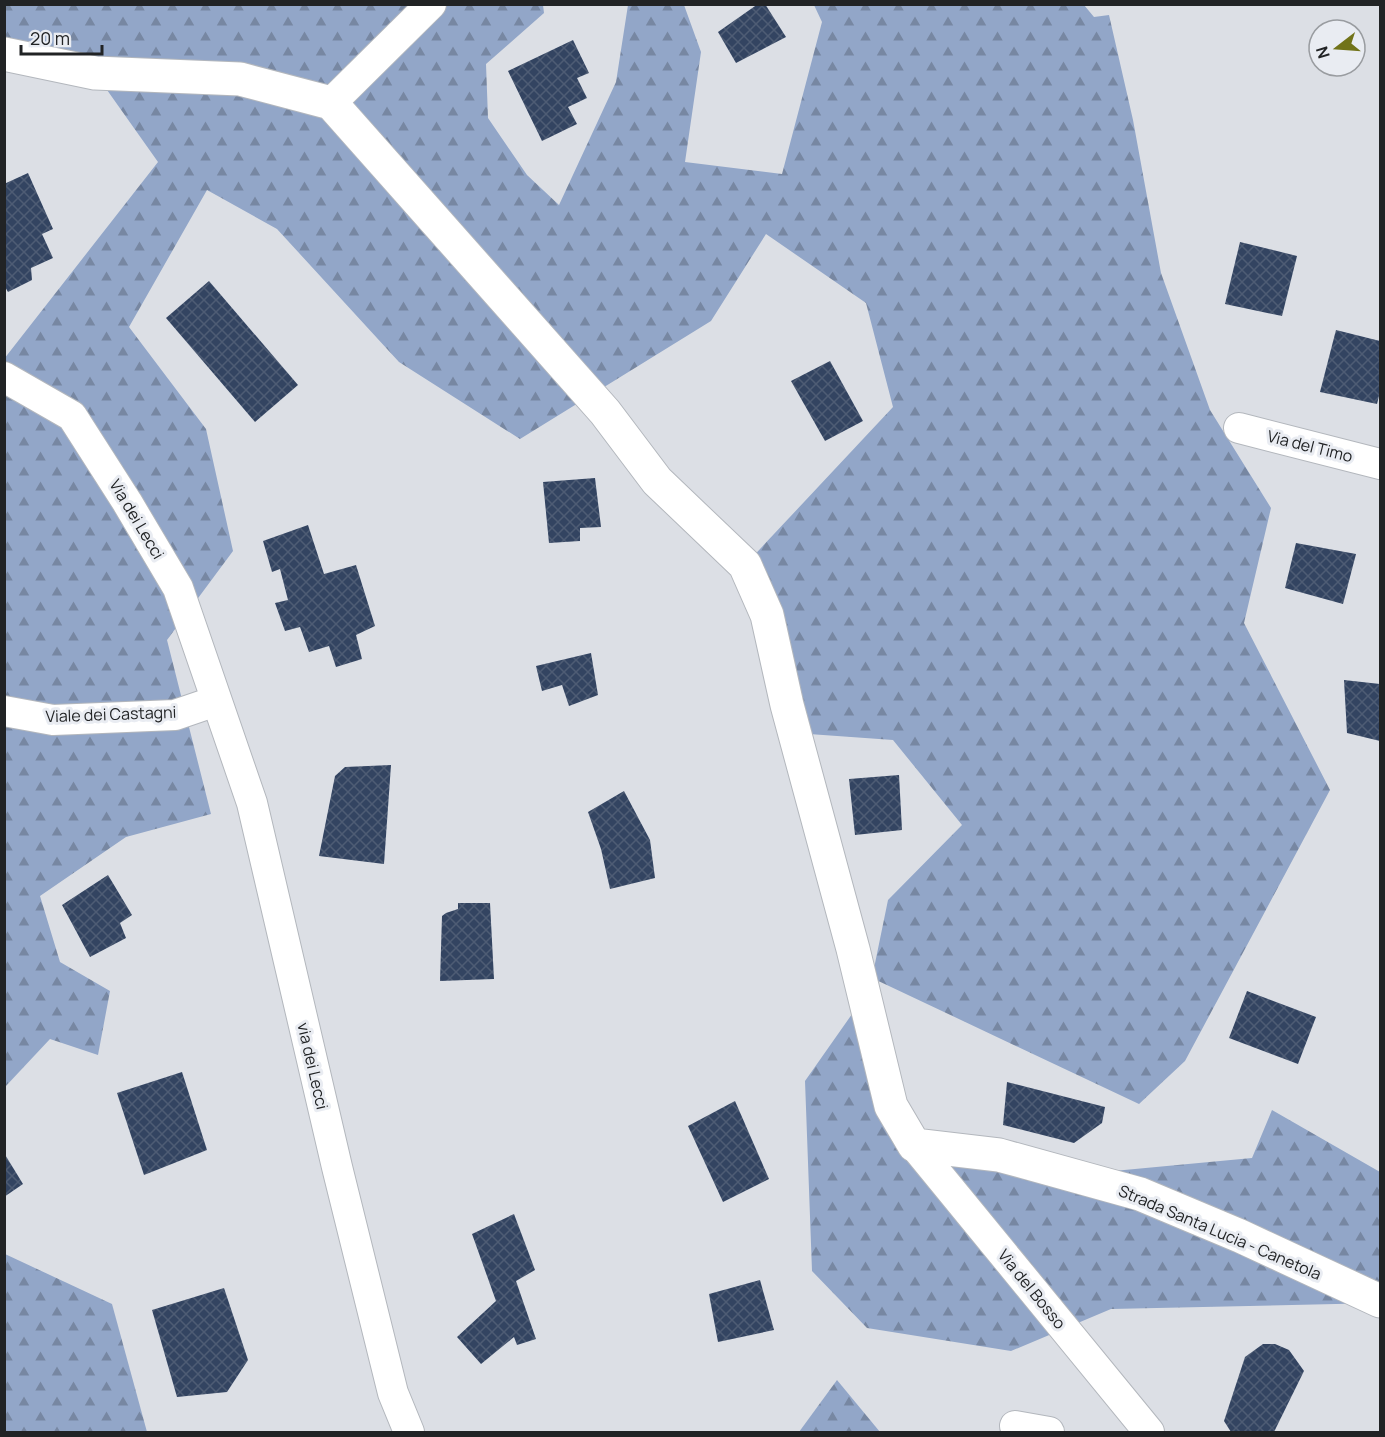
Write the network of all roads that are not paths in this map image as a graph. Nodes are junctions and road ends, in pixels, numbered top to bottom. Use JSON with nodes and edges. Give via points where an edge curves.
{"nodes":[{"id":1,"x":431,"y":4,"type":"edge"},
{"id":2,"x":4,"y":54,"type":"edge"},
{"id":3,"x":331,"y":103,"type":"junction"},
{"id":4,"x":4,"y":377,"type":"edge"},
{"id":5,"x":1239,"y":428,"type":"dead end"},
{"id":6,"x":1380,"y":464,"type":"edge"},
{"id":7,"x":216,"y":701,"type":"junction"},
{"id":8,"x":4,"y":711,"type":"edge"},
{"id":9,"x":915,"y":1145,"type":"junction"},
{"id":10,"x":1380,"y":1301,"type":"edge"},
{"id":11,"x":409,"y":1432,"type":"edge"},
{"id":12,"x":1018,"y":1432,"type":"edge"},
{"id":13,"x":1049,"y":1432,"type":"edge"},
{"id":14,"x":1149,"y":1432,"type":"edge"}],
"edges":[{"from":1,"to":3,"type":"street"},
{"from":2,"to":3,"type":"street","via":[[95,73],[240,79]]},
{"from":3,"to":9,"type":"street","via":[[605,412],[657,481],[745,565],[767,615],[891,1106]]},
{"from":4,"to":7,"type":"street","name":"Via dei Lecci","via":[[72,416],[177,588]]},
{"from":5,"to":6,"type":"street","name":"Via del Timo"},
{"from":7,"to":8,"type":"street","name":"Viale dei Castagni","via":[[175,715],[53,720]]},
{"from":7,"to":11,"type":"street","name":"via dei Lecci","via":[[252,804],[387,1371]]},
{"from":9,"to":10,"type":"street","name":"Strada Santa Lucia - Canetola","via":[[999,1155],[1140,1194]]},
{"from":9,"to":14,"type":"street","name":"Via del Bosso"},
{"from":12,"to":13,"type":"street","via":[[1015,1426]]}]}
